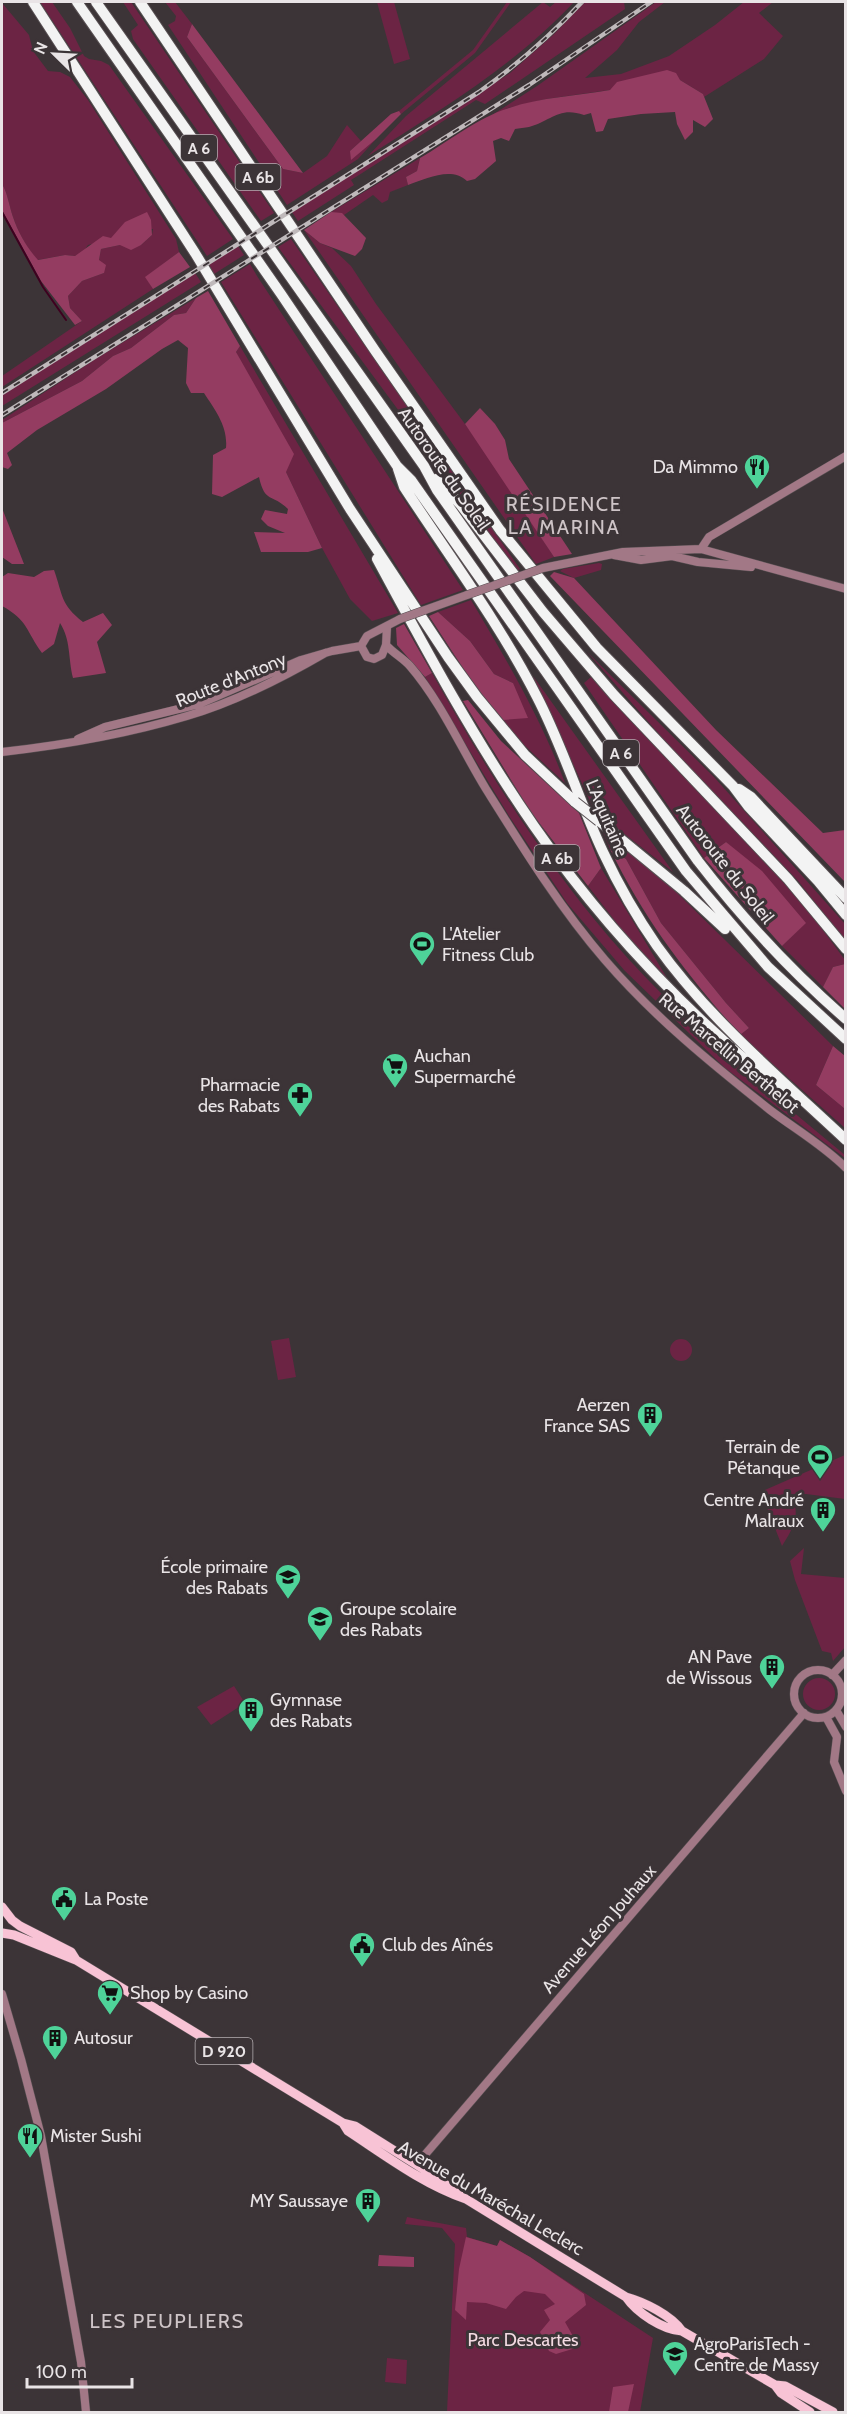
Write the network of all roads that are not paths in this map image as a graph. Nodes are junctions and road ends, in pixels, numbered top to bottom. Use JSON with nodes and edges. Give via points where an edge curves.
{"nodes":[{"id":1,"x":33,"y":2,"type":"edge"},
{"id":2,"x":77,"y":2,"type":"edge"},
{"id":3,"x":140,"y":2,"type":"edge"},
{"id":4,"x":99,"y":5,"type":"edge"},
{"id":5,"x":846,"y":456,"type":"edge"},
{"id":6,"x":397,"y":466,"type":"junction"},
{"id":7,"x":424,"y":466,"type":"junction"},
{"id":8,"x":350,"y":509,"type":"junction"},
{"id":9,"x":701,"y":550,"type":"junction"},
{"id":10,"x":613,"y":555,"type":"junction"},
{"id":11,"x":699,"y":562,"type":"junction"},
{"id":12,"x":761,"y":567,"type":"junction"},
{"id":13,"x":846,"y":589,"type":"edge"},
{"id":14,"x":387,"y":627,"type":"junction"},
{"id":15,"x":372,"y":634,"type":"junction"},
{"id":16,"x":385,"y":644,"type":"junction"},
{"id":17,"x":361,"y":646,"type":"junction"},
{"id":18,"x":382,"y":655,"type":"junction"},
{"id":19,"x":399,"y":658,"type":"junction"},
{"id":20,"x":2,"y":752,"type":"edge"},
{"id":21,"x":733,"y":786,"type":"junction"},
{"id":22,"x":846,"y":898,"type":"edge"},
{"id":23,"x":846,"y":915,"type":"edge"},
{"id":24,"x":846,"y":949,"type":"edge"},
{"id":25,"x":768,"y":967,"type":"junction"},
{"id":26,"x":846,"y":1019,"type":"edge"},
{"id":27,"x":846,"y":1040,"type":"edge"},
{"id":28,"x":846,"y":1140,"type":"edge"},
{"id":29,"x":846,"y":1168,"type":"edge"},
{"id":30,"x":846,"y":1660,"type":"edge"},
{"id":31,"x":832,"y":1675,"type":"junction"},
{"id":32,"x":836,"y":1710,"type":"junction"},
{"id":33,"x":804,"y":1713,"type":"junction"},
{"id":34,"x":826,"y":1717,"type":"junction"},
{"id":35,"x":846,"y":1727,"type":"edge"},
{"id":36,"x":846,"y":1791,"type":"edge"},
{"id":37,"x":4,"y":1909,"type":"edge"},
{"id":38,"x":2,"y":1932,"type":"edge"},
{"id":39,"x":76,"y":1960,"type":"junction"},
{"id":40,"x":2,"y":1994,"type":"edge"},
{"id":41,"x":343,"y":2123,"type":"junction"},
{"id":42,"x":417,"y":2170,"type":"junction"},
{"id":43,"x":775,"y":2385,"type":"junction"},
{"id":44,"x":86,"y":2412,"type":"edge"},
{"id":45,"x":810,"y":2412,"type":"edge"},
{"id":46,"x":833,"y":2412,"type":"edge"}],
"edges":[{"from":1,"to":8,"type":"highway","number":"A 6b","via":[[207,274]]},
{"from":2,"to":6,"type":"highway","name":"Autoroute du Soleil","number":"A 6"},
{"from":3,"to":21,"type":"highway","number":"A 6b","via":[[505,537],[597,648]]},
{"from":4,"to":7,"type":"highway","name":"Autoroute du Soleil","number":"A 6"},
{"from":5,"to":9,"type":"street","via":[[709,537]]},
{"from":6,"to":25,"type":"highway","name":"Autoroute du Soleil","number":"A 6","via":[[411,480],[686,871]]},
{"from":6,"to":28,"type":"highway","name":"L'Aquitaine","via":[[404,487],[499,632],[537,698],[610,866],[656,944],[726,1028]]},
{"from":7,"to":24,"type":"highway","via":[[460,504],[543,612],[614,695],[788,879]]},
{"from":7,"to":26,"type":"highway","name":"Autoroute du Soleil","number":"A 6","via":[[698,861],[777,954]]},
{"from":8,"to":25,"type":"highway","bridge":true,"via":[[448,657],[525,755]]},
{"from":8,"to":28,"type":"highway","number":"A 6b","via":[[476,737],[533,825],[586,896],[640,959],[706,1026]]},
{"from":9,"to":10,"type":"street"},
{"from":9,"to":11,"type":"street","via":[[706,559]]},
{"from":9,"to":11,"type":"street","via":[[693,558]]},
{"from":9,"to":12,"type":"street"},
{"from":10,"to":11,"type":"street","via":[[641,560],[672,556]]},
{"from":10,"to":14,"type":"street","bridge":true,"via":[[543,568]]},
{"from":11,"to":12,"type":"street"},
{"from":12,"to":13,"type":"street"},
{"from":14,"to":15,"type":"street"},
{"from":14,"to":16,"type":"street"},
{"from":15,"to":16,"type":"street","via":[[379,635]]},
{"from":15,"to":17,"type":"street"},
{"from":16,"to":18,"type":"street"},
{"from":16,"to":19,"type":"street","name":"Rue Marcellin Berthelot"},
{"from":17,"to":18,"type":"street","via":[[367,657]]},
{"from":17,"to":20,"type":"street","name":"Route d'Antony","via":[[326,653],[199,704],[105,727],[74,741]]},
{"from":18,"to":19,"type":"street"},
{"from":19,"to":29,"type":"street","name":"Rue Marcellin Berthelot","via":[[413,670],[438,707],[554,895],[605,960],[698,1052]]},
{"from":21,"to":22,"type":"highway","via":[[751,796]]},
{"from":21,"to":23,"type":"highway","number":"A 6b"},
{"from":25,"to":27,"type":"highway","name":"Autoroute du Soleil","number":"A 6"},
{"from":30,"to":31,"type":"street"},
{"from":31,"to":32,"type":"street","via":[[841,1687]]},
{"from":31,"to":33,"type":"street","via":[[815,1671],[800,1678],[794,1693]]},
{"from":32,"to":34,"type":"street"},
{"from":32,"to":35,"type":"street"},
{"from":33,"to":34,"type":"street"},
{"from":33,"to":42,"type":"street","name":"Avenue Léon Jouhaux","via":[[423,2157]]},
{"from":34,"to":36,"type":"street","via":[[837,1737],[834,1762]]},
{"from":37,"to":38,"type":"main road","via":[[6,1926]]},
{"from":37,"to":39,"type":"main road","number":"D 920","via":[[20,1926],[70,1952]]},
{"from":38,"to":39,"type":"main road","number":"D 920"},
{"from":39,"to":41,"type":"main road","number":"D 920"},
{"from":40,"to":44,"type":"street","via":[[41,2136],[81,2362]]},
{"from":41,"to":42,"type":"main road","number":"D 920","via":[[352,2124]]},
{"from":41,"to":42,"type":"main road","name":"Avenue du Maréchal Leclerc","number":"D 920","via":[[348,2131],[381,2153]]},
{"from":42,"to":43,"type":"main road","name":"Avenue du Maréchal Leclerc","number":"D 920","via":[[626,2297],[633,2307]]},
{"from":43,"to":45,"type":"main road","name":"Avenue du Maréchal Leclerc","number":"D 920"},
{"from":43,"to":46,"type":"main road","name":"Avenue du Maréchal Leclerc","number":"D 920","via":[[785,2386]]}]}
